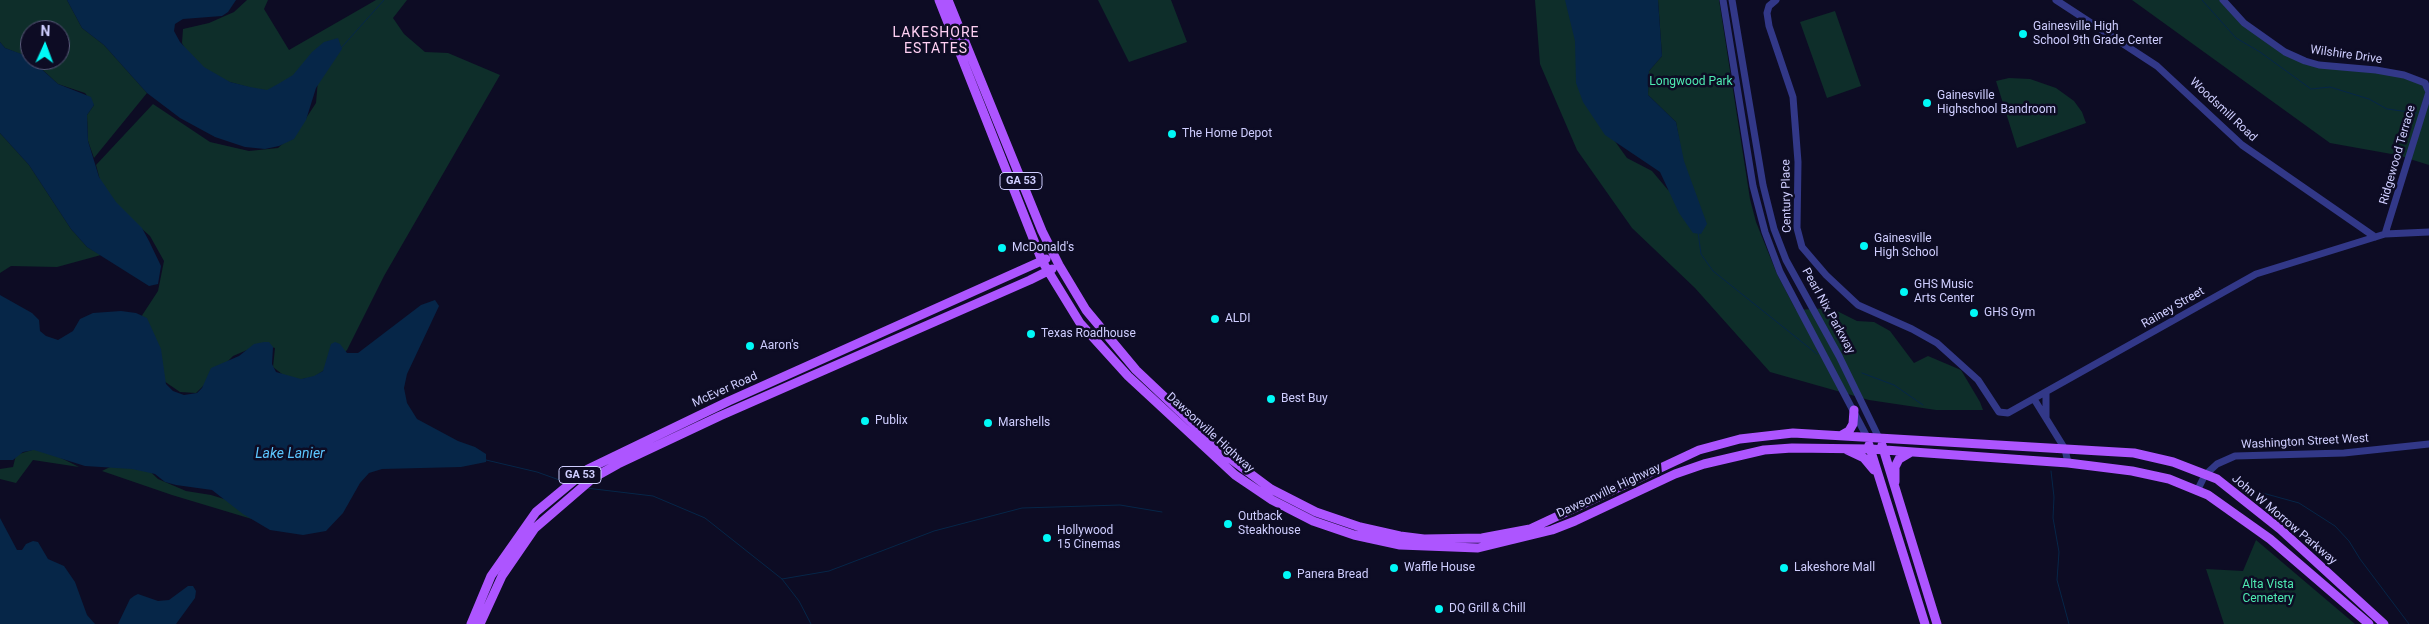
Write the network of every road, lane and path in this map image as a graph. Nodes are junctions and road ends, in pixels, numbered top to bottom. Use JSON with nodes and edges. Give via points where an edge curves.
{"nodes":[{"id":1,"x":939,"y":0,"type":"edge"},
{"id":2,"x":948,"y":0,"type":"edge"},
{"id":3,"x":1724,"y":0,"type":"edge"},
{"id":4,"x":1732,"y":0,"type":"edge"},
{"id":5,"x":1776,"y":0,"type":"edge"},
{"id":6,"x":2056,"y":0,"type":"edge"},
{"id":7,"x":2223,"y":0,"type":"edge"},
{"id":8,"x":980,"y":77,"type":"junction"},
{"id":9,"x":971,"y":81,"type":"junction"},
{"id":10,"x":2425,"y":83,"type":"joint"},
{"id":11,"x":2429,"y":92,"type":"edge"},
{"id":12,"x":2429,"y":232,"type":"edge"},
{"id":13,"x":2385,"y":234,"type":"junction"},
{"id":14,"x":2375,"y":237,"type":"junction"},
{"id":15,"x":1054,"y":255,"type":"junction"},
{"id":16,"x":1042,"y":261,"type":"junction"},
{"id":17,"x":1059,"y":265,"type":"junction"},
{"id":18,"x":1047,"y":271,"type":"junction"},
{"id":19,"x":925,"y":314,"type":"junction"},
{"id":20,"x":871,"y":349,"type":"junction"},
{"id":21,"x":2046,"y":392,"type":"junction"},
{"id":22,"x":2034,"y":399,"type":"junction"},
{"id":23,"x":1854,"y":410,"type":"junction"},
{"id":24,"x":2046,"y":418,"type":"junction"},
{"id":25,"x":1842,"y":435,"type":"junction"},
{"id":26,"x":1867,"y":437,"type":"junction"},
{"id":27,"x":1879,"y":438,"type":"junction"},
{"id":28,"x":2429,"y":444,"type":"edge"},
{"id":29,"x":1842,"y":448,"type":"junction"},
{"id":30,"x":1871,"y":449,"type":"junction"},
{"id":31,"x":2065,"y":449,"type":"junction"},
{"id":32,"x":1883,"y":450,"type":"junction"},
{"id":33,"x":1911,"y":452,"type":"junction"},
{"id":34,"x":2068,"y":463,"type":"junction"},
{"id":35,"x":1877,"y":474,"type":"junction"},
{"id":36,"x":2206,"y":475,"type":"junction"},
{"id":37,"x":1894,"y":490,"type":"junction"},
{"id":38,"x":2197,"y":491,"type":"junction"},
{"id":39,"x":470,"y":624,"type":"edge"},
{"id":40,"x":480,"y":624,"type":"edge"},
{"id":41,"x":1925,"y":624,"type":"edge"},
{"id":42,"x":1937,"y":624,"type":"edge"},
{"id":43,"x":2369,"y":624,"type":"edge"},
{"id":44,"x":2384,"y":624,"type":"edge"}],
"edges":[{"from":1,"to":9,"type":"main road","name":"Dawsonville Highway","number":"GA 53"},
{"from":2,"to":8,"type":"main road","name":"Dawsonville Highway","number":"GA 53"},
{"from":3,"to":23,"type":"street","name":"Pearl Nix Parkway","via":[[1753,186],[1764,232],[1780,272]]},
{"from":4,"to":27,"type":"street","name":"Pearl Nix Parkway","via":[[1763,185],[1774,229],[1786,260],[1839,356]]},
{"from":5,"to":22,"type":"street","name":"Century Place","via":[[1769,6],[1768,26],[1793,97],[1797,228],[1806,253],[1858,305],[1937,343],[1978,380],[1999,412],[2008,413]]},
{"from":6,"to":14,"type":"street","name":"Woodsmill Road","via":[[2157,66],[2242,145]]},
{"from":7,"to":10,"type":"street","name":"Wilshire Drive","via":[[2244,23],[2285,52],[2305,61],[2404,75]]},
{"from":8,"to":9,"type":"main road"},
{"from":8,"to":15,"type":"main road","name":"Dawsonville Highway","number":"GA 53","via":[[1021,183]]},
{"from":9,"to":16,"type":"main road","name":"Dawsonville Highway","number":"GA 53"},
{"from":10,"to":11,"type":"street","name":"Ridgewood Terrace"},
{"from":11,"to":13,"type":"street","name":"Ridgewood Terrace"},
{"from":12,"to":13,"type":"street","name":"Rainey Street"},
{"from":13,"to":14,"type":"street","name":"Rainey Street"},
{"from":14,"to":21,"type":"street","name":"Rainey Street","via":[[2251,276]]},
{"from":15,"to":16,"type":"main road","name":"McEver Road"},
{"from":15,"to":17,"type":"main road","name":"Dawsonville Highway","number":"GA 53"},
{"from":16,"to":18,"type":"main road","name":"Dawsonville Highway"},
{"from":16,"to":19,"type":"main road","name":"McEver Road","number":"GA 53"},
{"from":17,"to":18,"type":"main road","name":"McEver Road","number":"GA 53"},
{"from":17,"to":25,"type":"main road","name":"Dawsonville Highway","via":[[1108,339],[1156,390],[1240,468],[1307,508],[1380,532],[1454,540],[1530,529],[1698,450],[1762,436],[1793,433]]},
{"from":18,"to":20,"type":"main road","name":"McEver Road","number":"GA 53"},
{"from":18,"to":29,"type":"main road","name":"Dawsonville Highway","via":[[1080,323],[1111,359],[1235,475],[1301,515],[1360,537],[1400,545],[1478,548],[1558,528],[1704,464],[1745,453],[1779,449]]},
{"from":19,"to":20,"type":"main road","via":[[920,322],[878,342]]},
{"from":19,"to":39,"type":"main road","name":"McEver Road","number":"GA 53","via":[[729,401],[588,469],[536,512],[491,576]]},
{"from":20,"to":40,"type":"main road","name":"McEver Road","number":"GA 53","via":[[720,416],[593,478],[535,528],[502,576]]},
{"from":21,"to":22,"type":"street","name":"Rainey Street"},
{"from":21,"to":24,"type":"street"},
{"from":22,"to":24,"type":"street"},
{"from":23,"to":25,"type":"main road","via":[[1853,424]]},
{"from":23,"to":26,"type":"street","name":"Pearl Nix Parkway"},
{"from":24,"to":31,"type":"street"},
{"from":25,"to":26,"type":"main road","name":"Dawsonville Highway"},
{"from":26,"to":27,"type":"main road","name":"Dawsonville Highway"},
{"from":26,"to":30,"type":"main road","name":"Pearl Nix Parkway"},
{"from":27,"to":31,"type":"main road","name":"Dawsonville Highway"},
{"from":27,"to":32,"type":"main road","name":"Pearl Nix Parkway"},
{"from":28,"to":36,"type":"street","name":"Washington Street West","via":[[2344,453],[2235,456],[2217,464]]},
{"from":29,"to":30,"type":"main road","name":"Dawsonville Highway"},
{"from":29,"to":35,"type":"main road","via":[[1864,458]]},
{"from":30,"to":32,"type":"main road","name":"Dawsonville Highway"},
{"from":30,"to":35,"type":"main road","name":"Pearl Nix Parkway"},
{"from":31,"to":34,"type":"street"},
{"from":31,"to":36,"type":"main road","name":"John W Morrow Parkway","via":[[2134,453],[2173,462]]},
{"from":32,"to":33,"type":"main road","name":"Dawsonville Highway"},
{"from":32,"to":37,"type":"main road","name":"Pearl Nix Parkway"},
{"from":33,"to":34,"type":"main road","name":"Dawsonville Highway"},
{"from":33,"to":37,"type":"main road","via":[[1899,459],[1895,467]]},
{"from":34,"to":38,"type":"main road","name":"John W Morrow Parkway","via":[[2132,471]]},
{"from":35,"to":41,"type":"main road","name":"Pearl Nix Parkway"},
{"from":36,"to":38,"type":"street","name":"Washington Street West"},
{"from":36,"to":44,"type":"main road","name":"John W Morrow Parkway","via":[[2217,479],[2280,529]]},
{"from":37,"to":42,"type":"main road","name":"Pearl Nix Parkway"},
{"from":38,"to":43,"type":"main road","name":"John W Morrow Parkway","via":[[2208,495],[2270,540]]}]}
